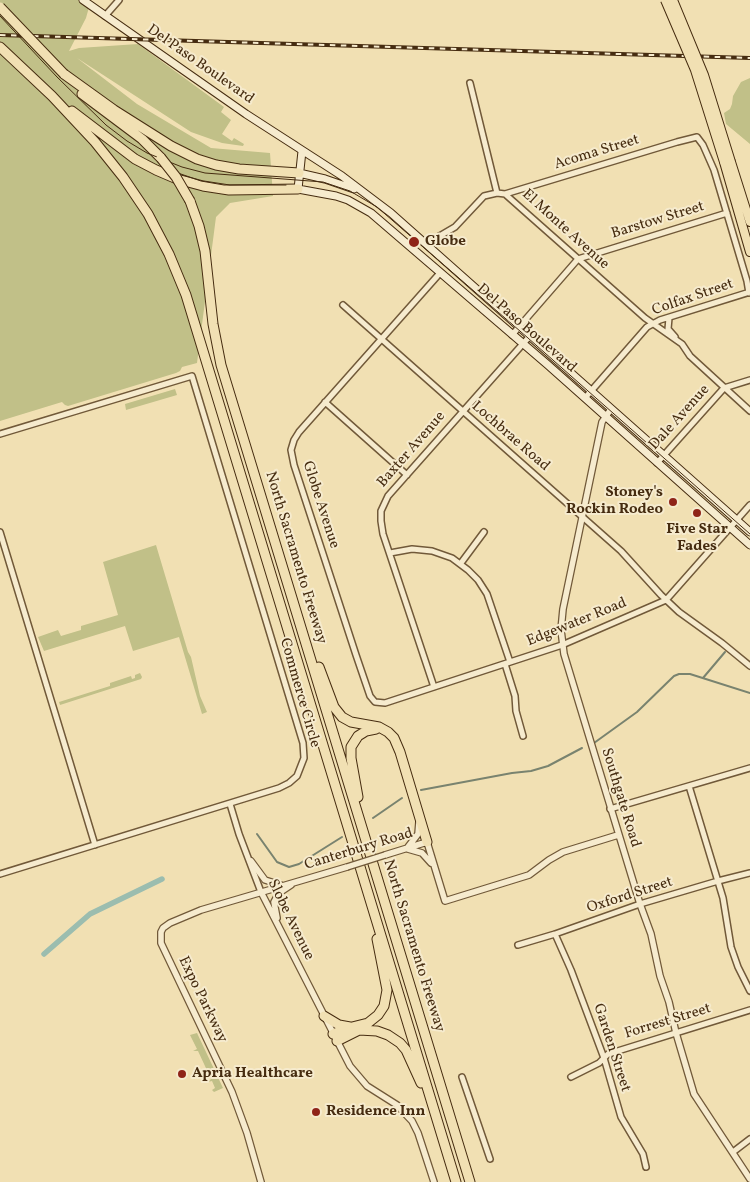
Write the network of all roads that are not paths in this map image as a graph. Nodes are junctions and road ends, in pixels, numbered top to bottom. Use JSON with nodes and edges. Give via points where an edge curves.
{"nodes":[{"id":1,"x":83,"y":0,"type":"edge"},
{"id":2,"x":119,"y":0,"type":"edge"},
{"id":3,"x":665,"y":0,"type":"edge"},
{"id":4,"x":673,"y":0,"type":"edge"},
{"id":5,"x":0,"y":7,"type":"edge"},
{"id":6,"x":105,"y":16,"type":"junction"},
{"id":7,"x":0,"y":47,"type":"edge"},
{"id":8,"x":64,"y":74,"type":"junction"},
{"id":9,"x":470,"y":83,"type":"dead end"},
{"id":10,"x":52,"y":96,"type":"junction"},
{"id":11,"x":302,"y":151,"type":"junction"},
{"id":12,"x":728,"y":162,"type":"junction"},
{"id":13,"x":299,"y":173,"type":"junction"},
{"id":14,"x":298,"y":189,"type":"junction"},
{"id":15,"x":497,"y":192,"type":"junction"},
{"id":16,"x":366,"y":194,"type":"junction"},
{"id":17,"x":505,"y":194,"type":"junction"},
{"id":18,"x":727,"y":213,"type":"junction"},
{"id":19,"x":750,"y":222,"type":"edge"},
{"id":20,"x":426,"y":244,"type":"junction"},
{"id":21,"x":750,"y":252,"type":"edge"},
{"id":22,"x":578,"y":259,"type":"junction"},
{"id":23,"x":440,"y":273,"type":"junction"},
{"id":24,"x":749,"y":292,"type":"edge"},
{"id":25,"x":343,"y":305,"type":"dead end"},
{"id":26,"x":669,"y":318,"type":"junction"},
{"id":27,"x":653,"y":324,"type":"junction"},
{"id":28,"x":518,"y":327,"type":"junction"},
{"id":29,"x":512,"y":335,"type":"junction"},
{"id":30,"x":529,"y":337,"type":"junction"},
{"id":31,"x":381,"y":339,"type":"junction"},
{"id":32,"x":678,"y":341,"type":"junction"},
{"id":33,"x":523,"y":344,"type":"junction"},
{"id":34,"x":750,"y":380,"type":"edge"},
{"id":35,"x":724,"y":388,"type":"junction"},
{"id":36,"x":591,"y":391,"type":"junction"},
{"id":37,"x":585,"y":398,"type":"junction"},
{"id":38,"x":325,"y":402,"type":"junction"},
{"id":39,"x":611,"y":409,"type":"junction"},
{"id":40,"x":462,"y":411,"type":"junction"},
{"id":41,"x":750,"y":411,"type":"edge"},
{"id":42,"x":605,"y":416,"type":"junction"},
{"id":43,"x":0,"y":434,"type":"edge"},
{"id":44,"x":663,"y":455,"type":"junction"},
{"id":45,"x":657,"y":463,"type":"junction"},
{"id":46,"x":407,"y":475,"type":"junction"},
{"id":47,"x":750,"y":505,"type":"edge"},
{"id":48,"x":582,"y":516,"type":"junction"},
{"id":49,"x":736,"y":520,"type":"junction"},
{"id":50,"x":730,"y":527,"type":"junction"},
{"id":51,"x":0,"y":532,"type":"edge"},
{"id":52,"x":484,"y":532,"type":"dead end"},
{"id":53,"x":750,"y":532,"type":"edge"},
{"id":54,"x":750,"y":545,"type":"edge"},
{"id":55,"x":390,"y":553,"type":"junction"},
{"id":56,"x":461,"y":563,"type":"junction"},
{"id":57,"x":290,"y":592,"type":"junction"},
{"id":58,"x":666,"y":600,"type":"junction"},
{"id":59,"x":562,"y":645,"type":"junction"},
{"id":60,"x":507,"y":663,"type":"junction"},
{"id":61,"x":750,"y":666,"type":"edge"},
{"id":62,"x":434,"y":687,"type":"junction"},
{"id":63,"x":375,"y":702,"type":"joint"},
{"id":64,"x":383,"y":729,"type":"junction"},
{"id":65,"x":523,"y":736,"type":"dead end"},
{"id":66,"x":750,"y":768,"type":"edge"},
{"id":67,"x":689,"y":786,"type":"junction"},
{"id":68,"x":230,"y":804,"type":"junction"},
{"id":69,"x":610,"y":809,"type":"junction"},
{"id":70,"x":418,"y":813,"type":"junction"},
{"id":71,"x":618,"y":834,"type":"junction"},
{"id":72,"x":367,"y":842,"type":"junction"},
{"id":73,"x":427,"y":842,"type":"junction"},
{"id":74,"x":95,"y":844,"type":"junction"},
{"id":75,"x":406,"y":848,"type":"junction"},
{"id":76,"x":251,"y":862,"type":"junction"},
{"id":77,"x":436,"y":872,"type":"junction"},
{"id":78,"x":750,"y":873,"type":"edge"},
{"id":79,"x":0,"y":874,"type":"edge"},
{"id":80,"x":364,"y":877,"type":"junction"},
{"id":81,"x":296,"y":881,"type":"junction"},
{"id":82,"x":718,"y":881,"type":"junction"},
{"id":83,"x":283,"y":885,"type":"junction"},
{"id":84,"x":261,"y":892,"type":"junction"},
{"id":85,"x":640,"y":904,"type":"junction"},
{"id":86,"x":278,"y":927,"type":"junction"},
{"id":87,"x":555,"y":934,"type":"junction"},
{"id":88,"x":518,"y":945,"type":"dead end"},
{"id":89,"x":750,"y":991,"type":"edge"},
{"id":90,"x":750,"y":1010,"type":"edge"},
{"id":91,"x":324,"y":1016,"type":"junction"},
{"id":92,"x":353,"y":1027,"type":"junction"},
{"id":93,"x":676,"y":1033,"type":"junction"},
{"id":94,"x":335,"y":1037,"type":"junction"},
{"id":95,"x":604,"y":1058,"type":"junction"},
{"id":96,"x":462,"y":1077,"type":"dead end"},
{"id":97,"x":571,"y":1078,"type":"dead end"},
{"id":98,"x":750,"y":1139,"type":"edge"},
{"id":99,"x":443,"y":1140,"type":"junction"},
{"id":100,"x":733,"y":1152,"type":"junction"},
{"id":101,"x":490,"y":1159,"type":"dead end"},
{"id":102,"x":646,"y":1168,"type":"dead end"},
{"id":103,"x":750,"y":1179,"type":"edge"},
{"id":104,"x":261,"y":1182,"type":"edge"},
{"id":105,"x":434,"y":1182,"type":"edge"},
{"id":106,"x":456,"y":1182,"type":"edge"},
{"id":107,"x":470,"y":1182,"type":"edge"}],
"edges":[{"from":1,"to":6,"type":"main road","name":"Del Paso Boulevard"},
{"from":2,"to":6,"type":"street"},
{"from":3,"to":12,"type":"main road","bridge":true,"via":[[695,70]]},
{"from":4,"to":12,"type":"main road","bridge":true,"via":[[704,74]]},
{"from":5,"to":8,"type":"highway","name":"North Sacramento Freeway","bridge":true},
{"from":6,"to":11,"type":"main road","name":"Del Paso Boulevard"},
{"from":7,"to":10,"type":"highway","name":"North Sacramento Freeway"},
{"from":8,"to":13,"type":"highway","via":[[114,110],[197,159],[239,169]]},
{"from":8,"to":57,"type":"highway","name":"North Sacramento Freeway","bridge":true,"via":[[73,87],[142,139],[161,158],[190,201],[205,251],[216,344]]},
{"from":9,"to":15,"type":"street","name":"El Monte Avenue"},
{"from":10,"to":14,"type":"highway","via":[[135,159],[177,179],[230,190]]},
{"from":10,"to":80,"type":"highway","name":"North Sacramento Freeway","via":[[95,142],[148,214],[186,295]]},
{"from":11,"to":13,"type":"main road"},
{"from":11,"to":16,"type":"main road","name":"Del Paso Boulevard"},
{"from":12,"to":19,"type":"main road"},
{"from":12,"to":21,"type":"main road"},
{"from":13,"to":14,"type":"main road"},
{"from":13,"to":16,"type":"main road"},
{"from":14,"to":23,"type":"main road","name":"Del Paso Boulevard","via":[[336,196],[361,206]]},
{"from":15,"to":17,"type":"street","name":"El Monte Avenue"},
{"from":15,"to":20,"type":"street","via":[[484,196],[455,227]]},
{"from":16,"to":20,"type":"main road","name":"Del Paso Boulevard"},
{"from":17,"to":18,"type":"street","name":"Acoma Street","via":[[697,137],[711,163]]},
{"from":17,"to":22,"type":"street","name":"El Monte Avenue"},
{"from":18,"to":22,"type":"street","name":"Barstow Street"},
{"from":18,"to":24,"type":"street"},
{"from":20,"to":28,"type":"main road","name":"Del Paso Boulevard"},
{"from":22,"to":27,"type":"street","name":"El Monte Avenue"},
{"from":22,"to":28,"type":"street"},
{"from":23,"to":29,"type":"main road","name":"Del Paso Boulevard"},
{"from":23,"to":31,"type":"street","name":"Globe Avenue"},
{"from":24,"to":26,"type":"street","name":"Colfax Street"},
{"from":25,"to":31,"type":"street","name":"Lochbrae Road"},
{"from":26,"to":27,"type":"street","name":"Colfax Street"},
{"from":26,"to":32,"type":"street","name":"El Monte Avenue","via":[[668,329]]},
{"from":27,"to":32,"type":"street","name":"El Monte Avenue"},
{"from":27,"to":36,"type":"street","name":"Colfax Street"},
{"from":28,"to":29,"type":"street"},
{"from":28,"to":30,"type":"main road","name":"Del Paso Boulevard"},
{"from":29,"to":33,"type":"main road","name":"Del Paso Boulevard"},
{"from":30,"to":33,"type":"street","name":"Baxter Avenue"},
{"from":30,"to":36,"type":"main road","name":"Del Paso Boulevard"},
{"from":31,"to":38,"type":"street","name":"Globe Avenue"},
{"from":31,"to":40,"type":"street","name":"Lochbrae Road"},
{"from":32,"to":35,"type":"street","name":"El Monte Avenue"},
{"from":33,"to":37,"type":"main road","name":"Del Paso Boulevard"},
{"from":33,"to":40,"type":"street","name":"Baxter Avenue"},
{"from":34,"to":35,"type":"street","name":"Dale Avenue"},
{"from":35,"to":41,"type":"street","name":"El Monte Avenue"},
{"from":35,"to":44,"type":"street","name":"Dale Avenue"},
{"from":36,"to":37,"type":"street","name":"Colfax Street"},
{"from":36,"to":39,"type":"main road","name":"Del Paso Boulevard"},
{"from":37,"to":42,"type":"main road","name":"Del Paso Boulevard"},
{"from":38,"to":46,"type":"street"},
{"from":38,"to":63,"type":"street","name":"Globe Avenue","via":[[296,436],[291,450],[292,460],[370,696]]},
{"from":39,"to":42,"type":"street","name":"Southgate Road"},
{"from":39,"to":44,"type":"main road","name":"Del Paso Boulevard"},
{"from":40,"to":46,"type":"street","name":"Baxter Avenue"},
{"from":40,"to":48,"type":"street","name":"Lochbrae Road"},
{"from":42,"to":45,"type":"main road","name":"Del Paso Boulevard"},
{"from":42,"to":48,"type":"street","name":"Southgate Road"},
{"from":43,"to":68,"type":"street","name":"Commerce Circle","via":[[192,376],[304,750],[300,771],[289,784]]},
{"from":44,"to":45,"type":"street","name":"Dale Avenue"},
{"from":44,"to":49,"type":"main road","name":"Del Paso Boulevard"},
{"from":45,"to":50,"type":"main road","name":"Del Paso Boulevard"},
{"from":46,"to":55,"type":"street","name":"Baxter Avenue","via":[[388,496],[381,511]]},
{"from":47,"to":49,"type":"street","name":"Edgewater Road"},
{"from":48,"to":58,"type":"street","name":"Lochbrae Road","via":[[622,551]]},
{"from":48,"to":59,"type":"street","name":"Southgate Road","via":[[563,609]]},
{"from":49,"to":50,"type":"street","name":"Edgewater Road"},
{"from":49,"to":53,"type":"main road","name":"Del Paso Boulevard"},
{"from":50,"to":54,"type":"main road","name":"Del Paso Boulevard"},
{"from":50,"to":58,"type":"street","name":"Edgewater Road"},
{"from":51,"to":74,"type":"street"},
{"from":52,"to":56,"type":"street"},
{"from":55,"to":56,"type":"street","via":[[425,550]]},
{"from":55,"to":62,"type":"street","name":"Baxter Avenue"},
{"from":56,"to":60,"type":"street","via":[[487,594]]},
{"from":57,"to":64,"type":"highway","via":[[336,710],[351,722]]},
{"from":57,"to":72,"type":"highway","name":"North Sacramento Freeway"},
{"from":58,"to":59,"type":"street","name":"Edgewater Road"},
{"from":58,"to":61,"type":"street","name":"Lochbrae Road"},
{"from":59,"to":60,"type":"street","name":"Edgewater Road"},
{"from":59,"to":69,"type":"street","name":"Southgate Road"},
{"from":60,"to":62,"type":"street","name":"Edgewater Road"},
{"from":60,"to":65,"type":"street"},
{"from":62,"to":63,"type":"street","name":"Edgewater Road","via":[[385,703]]},
{"from":64,"to":70,"type":"highway","via":[[398,745]]},
{"from":64,"to":72,"type":"highway","via":[[362,733],[351,747]]},
{"from":66,"to":67,"type":"street"},
{"from":67,"to":69,"type":"street"},
{"from":67,"to":82,"type":"street"},
{"from":68,"to":74,"type":"street","name":"Commerce Circle"},
{"from":68,"to":76,"type":"street","name":"Slobe Avenue"},
{"from":69,"to":71,"type":"street","name":"Southgate Road"},
{"from":70,"to":73,"type":"highway"},
{"from":70,"to":75,"type":"street","via":[[418,834]]},
{"from":71,"to":77,"type":"street","name":"Canterbury Road","via":[[563,852],[528,876],[445,901]]},
{"from":71,"to":85,"type":"street","name":"Southgate Road"},
{"from":72,"to":107,"type":"highway","name":"North Sacramento Freeway"},
{"from":73,"to":75,"type":"street","name":"Canterbury Road"},
{"from":73,"to":77,"type":"street","name":"Canterbury Road"},
{"from":74,"to":79,"type":"street","name":"Commerce Circle"},
{"from":75,"to":77,"type":"street","via":[[425,855]]},
{"from":75,"to":81,"type":"street","name":"Canterbury Road","bridge":true},
{"from":76,"to":83,"type":"street","via":[[265,880]]},
{"from":76,"to":84,"type":"street","name":"Slobe Avenue"},
{"from":78,"to":82,"type":"street","name":"Oxford Street"},
{"from":80,"to":92,"type":"highway","via":[[388,990],[378,1015],[368,1023]]},
{"from":80,"to":99,"type":"highway","name":"North Sacramento Freeway"},
{"from":81,"to":83,"type":"street","name":"Canterbury Road"},
{"from":81,"to":86,"type":"street","via":[[283,889],[274,902]]},
{"from":82,"to":85,"type":"street","name":"Oxford Street"},
{"from":82,"to":89,"type":"street","via":[[731,946]]},
{"from":83,"to":84,"type":"street","name":"Canterbury Road"},
{"from":84,"to":86,"type":"street","name":"Slobe Avenue"},
{"from":84,"to":104,"type":"street","name":"Expo Parkway","via":[[170,923],[161,930],[160,938],[230,1088]]},
{"from":85,"to":87,"type":"street","name":"Oxford Street"},
{"from":85,"to":93,"type":"street","name":"Southgate Road","via":[[653,941]]},
{"from":86,"to":91,"type":"street","name":"Slobe Avenue"},
{"from":87,"to":88,"type":"street","name":"Oxford Street"},
{"from":87,"to":95,"type":"street","name":"Garden Street"},
{"from":90,"to":93,"type":"street","name":"Forrest Street"},
{"from":91,"to":92,"type":"highway","via":[[339,1025]]},
{"from":91,"to":94,"type":"street","name":"Slobe Avenue"},
{"from":92,"to":94,"type":"highway"},
{"from":93,"to":95,"type":"street","name":"Forrest Street"},
{"from":93,"to":100,"type":"street","name":"Southgate Road","via":[[694,1094]]},
{"from":94,"to":99,"type":"highway","via":[[368,1030],[388,1034],[400,1043],[409,1055]]},
{"from":94,"to":105,"type":"street","name":"Slobe Avenue","via":[[362,1082],[397,1104],[412,1121]]},
{"from":95,"to":97,"type":"street","name":"Forrest Street"},
{"from":95,"to":102,"type":"street","name":"Garden Street","via":[[622,1122],[643,1154]]},
{"from":96,"to":101,"type":"street"},
{"from":98,"to":100,"type":"street"},
{"from":99,"to":106,"type":"highway","name":"North Sacramento Freeway"},
{"from":100,"to":103,"type":"street","name":"Southgate Road"}]}
